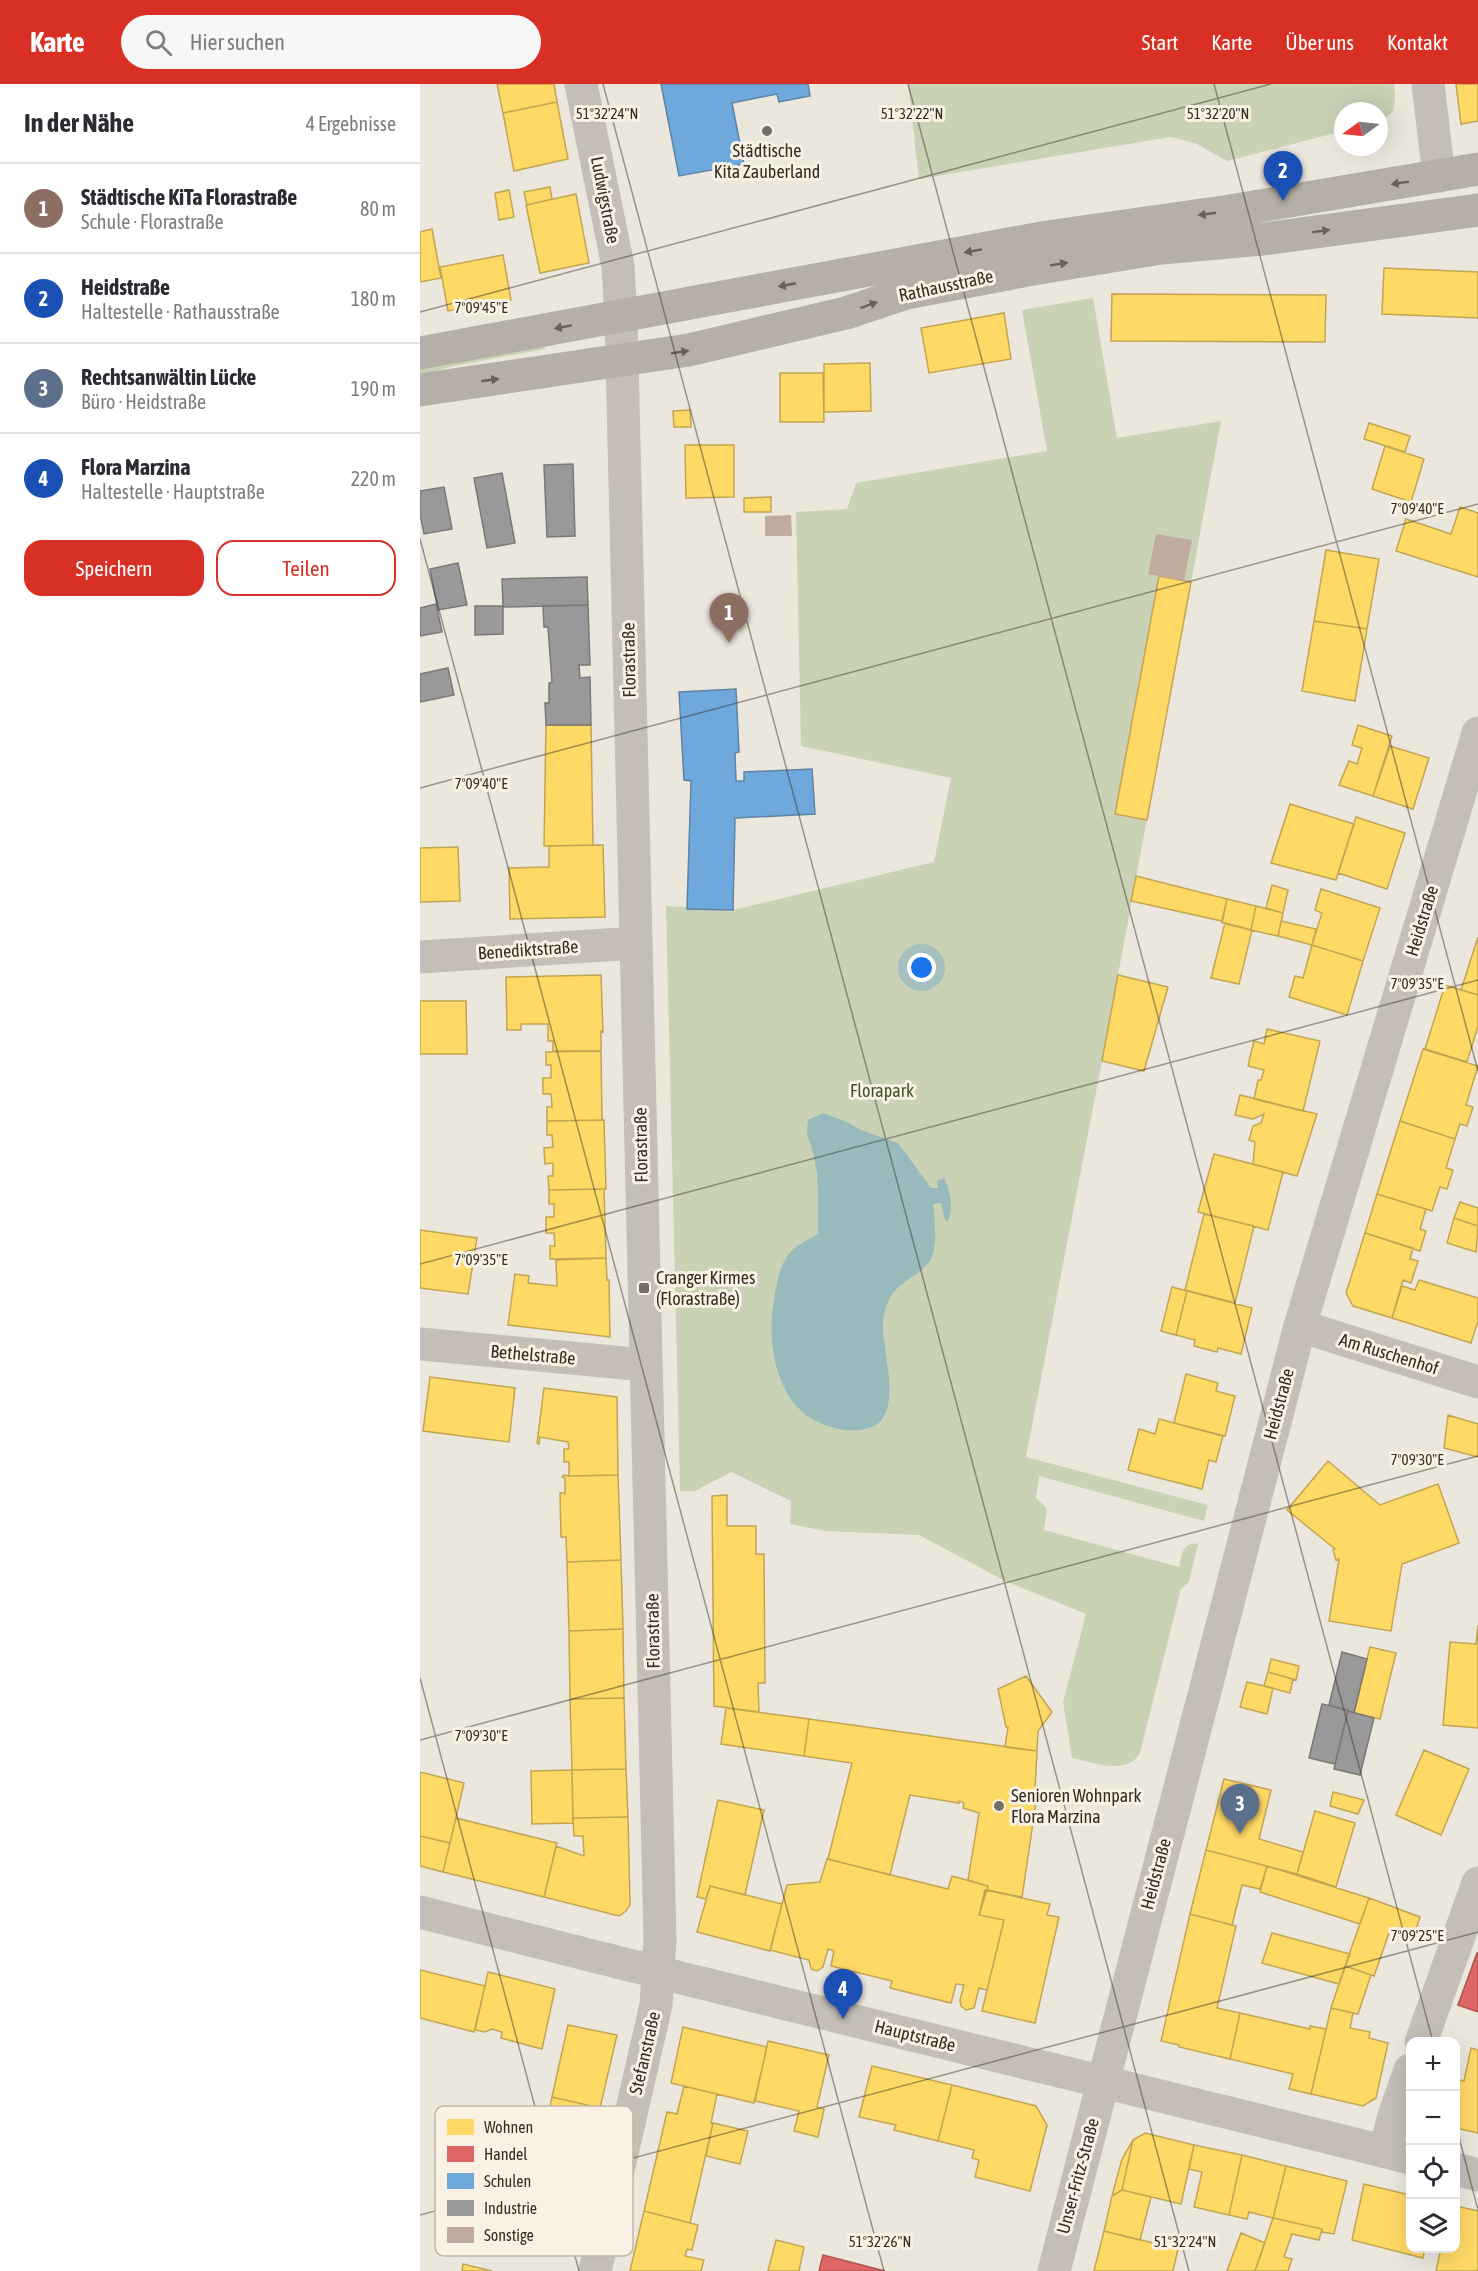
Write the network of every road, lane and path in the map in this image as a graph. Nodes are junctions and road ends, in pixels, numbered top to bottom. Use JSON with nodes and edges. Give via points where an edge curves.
{"nodes":[{"id":1,"x":581,"y":84,"type":"edge"},
{"id":2,"x":1428,"y":84,"type":"edge"},
{"id":3,"x":1478,"y":169,"type":"edge"},
{"id":4,"x":1439,"y":176,"type":"junction"},
{"id":5,"x":1478,"y":210,"type":"edge"},
{"id":6,"x":621,"y":317,"type":"junction"},
{"id":7,"x":420,"y":353,"type":"edge"},
{"id":8,"x":622,"y":360,"type":"junction"},
{"id":9,"x":420,"y":390,"type":"edge"},
{"id":10,"x":1478,"y":733,"type":"edge"},
{"id":11,"x":636,"y":943,"type":"junction"},
{"id":12,"x":420,"y":957,"type":"edge"},
{"id":13,"x":1300,"y":1326,"type":"junction"},
{"id":14,"x":420,"y":1344,"type":"edge"},
{"id":15,"x":646,"y":1365,"type":"junction"},
{"id":16,"x":1478,"y":1382,"type":"edge"},
{"id":17,"x":1478,"y":1884,"type":"edge"},
{"id":18,"x":420,"y":1912,"type":"edge"},
{"id":19,"x":659,"y":1974,"type":"junction"},
{"id":20,"x":1423,"y":2037,"type":"edge"},
{"id":21,"x":1103,"y":2082,"type":"junction"},
{"id":22,"x":1406,"y":2082,"type":"edge"},
{"id":23,"x":633,"y":2106,"type":"edge"},
{"id":24,"x":1398,"y":2155,"type":"edge"},
{"id":25,"x":1460,"y":2170,"type":"edge"},
{"id":26,"x":1478,"y":2175,"type":"edge"},
{"id":27,"x":599,"y":2256,"type":"edge"},
{"id":28,"x":596,"y":2271,"type":"edge"},
{"id":29,"x":1054,"y":2271,"type":"edge"}],
"edges":[{"from":1,"to":6,"type":"street","name":"Ludwigstraße","via":[[618,266]]},
{"from":2,"to":4,"type":"street"},
{"from":3,"to":4,"type":"street","name":"Rathausstraße"},
{"from":4,"to":6,"type":"street","name":"Rathausstraße","one_way":true,"via":[[1047,237]]},
{"from":8,"to":5,"type":"street","name":"Rathausstraße","one_way":true,"via":[[689,350],[846,313],[906,293],[1033,268],[1161,248],[1263,239]]},
{"from":6,"to":7,"type":"street","name":"Rathausstraße","one_way":true},
{"from":6,"to":8,"type":"street","name":"Florastraße"},
{"from":9,"to":8,"type":"street","name":"Rathausstraße","one_way":true},
{"from":8,"to":11,"type":"street","name":"Florastraße"},
{"from":10,"to":13,"type":"street","name":"Heidstraße"},
{"from":11,"to":12,"type":"street","name":"Benediktstraße"},
{"from":11,"to":15,"type":"street","name":"Florastraße"},
{"from":13,"to":16,"type":"street","name":"Am Ruschenhof"},
{"from":13,"to":21,"type":"street","name":"Heidstraße"},
{"from":14,"to":15,"type":"street","name":"Bethelstraße"},
{"from":15,"to":19,"type":"street","name":"Florastraße"},
{"from":17,"to":20,"type":"street"},
{"from":18,"to":19,"type":"street","name":"Hauptstraße"},
{"from":19,"to":21,"type":"street","name":"Hauptstraße"},
{"from":19,"to":23,"type":"street","name":"Stefanstraße"},
{"from":21,"to":24,"type":"street","name":"Hauptstraße"},
{"from":21,"to":29,"type":"street","name":"Unser-Fritz-Straße"},
{"from":22,"to":24,"type":"street","via":[[1393,2119]]},
{"from":25,"to":26,"type":"street"},
{"from":27,"to":28,"type":"street","name":"Stefanstraße"}]}
